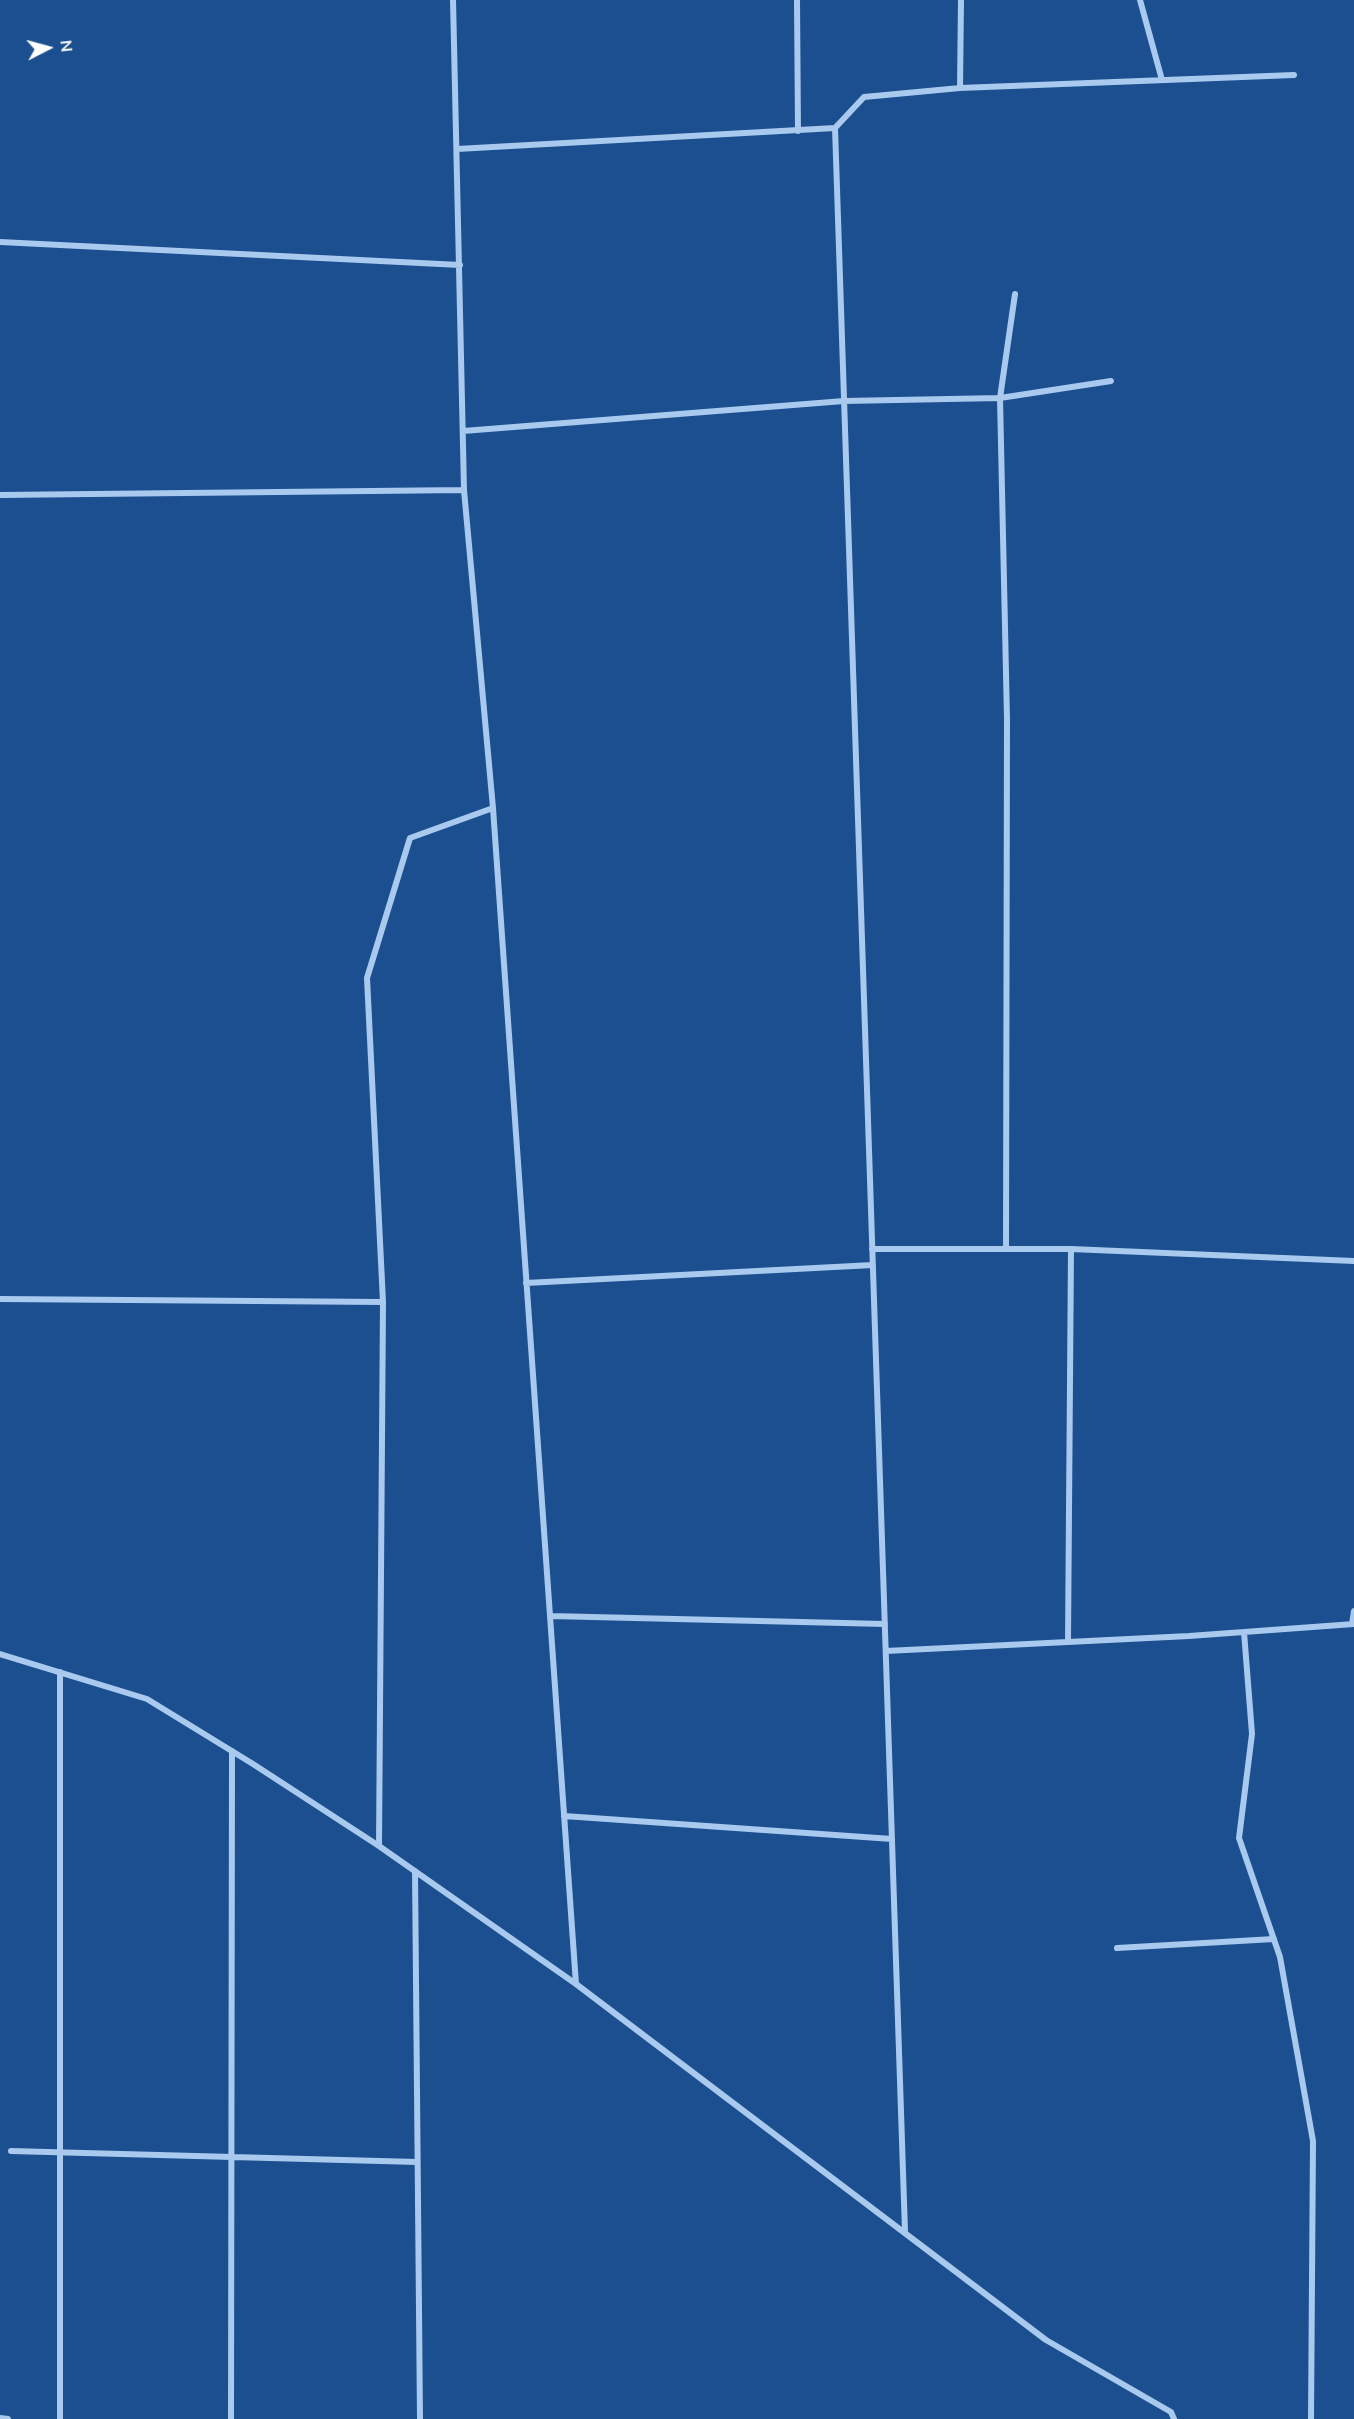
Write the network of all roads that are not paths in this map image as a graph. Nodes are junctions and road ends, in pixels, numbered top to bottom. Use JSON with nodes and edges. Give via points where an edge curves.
{"nodes":[{"id":1,"x":453,"y":0,"type":"edge"},
{"id":2,"x":797,"y":0,"type":"edge"},
{"id":3,"x":961,"y":0,"type":"edge"},
{"id":4,"x":1140,"y":0,"type":"edge"},
{"id":5,"x":1294,"y":75,"type":"dead end"},
{"id":6,"x":1162,"y":80,"type":"junction"},
{"id":7,"x":960,"y":88,"type":"junction"},
{"id":8,"x":835,"y":129,"type":"junction"},
{"id":9,"x":798,"y":131,"type":"junction"},
{"id":10,"x":457,"y":149,"type":"junction"},
{"id":11,"x":0,"y":242,"type":"edge"},
{"id":12,"x":460,"y":265,"type":"junction"},
{"id":13,"x":1015,"y":294,"type":"dead end"},
{"id":14,"x":1111,"y":381,"type":"dead end"},
{"id":15,"x":1000,"y":398,"type":"junction"},
{"id":16,"x":844,"y":400,"type":"junction"},
{"id":17,"x":463,"y":431,"type":"junction"},
{"id":18,"x":464,"y":490,"type":"junction"},
{"id":19,"x":0,"y":495,"type":"edge"},
{"id":20,"x":493,"y":808,"type":"junction"},
{"id":21,"x":872,"y":1249,"type":"junction"},
{"id":22,"x":1006,"y":1249,"type":"junction"},
{"id":23,"x":1071,"y":1249,"type":"junction"},
{"id":24,"x":1354,"y":1261,"type":"edge"},
{"id":25,"x":873,"y":1265,"type":"junction"},
{"id":26,"x":526,"y":1283,"type":"junction"},
{"id":27,"x":0,"y":1299,"type":"edge"},
{"id":28,"x":383,"y":1302,"type":"junction"},
{"id":29,"x":1354,"y":1611,"type":"edge"},
{"id":30,"x":550,"y":1616,"type":"junction"},
{"id":31,"x":885,"y":1624,"type":"junction"},
{"id":32,"x":1353,"y":1624,"type":"edge"},
{"id":33,"x":1244,"y":1632,"type":"junction"},
{"id":34,"x":1068,"y":1642,"type":"junction"},
{"id":35,"x":886,"y":1651,"type":"junction"},
{"id":36,"x":0,"y":1654,"type":"edge"},
{"id":37,"x":60,"y":1672,"type":"junction"},
{"id":38,"x":232,"y":1751,"type":"junction"},
{"id":39,"x":564,"y":1816,"type":"junction"},
{"id":40,"x":892,"y":1839,"type":"junction"},
{"id":41,"x":379,"y":1846,"type":"junction"},
{"id":42,"x":415,"y":1871,"type":"junction"},
{"id":43,"x":1274,"y":1939,"type":"junction"},
{"id":44,"x":1117,"y":1948,"type":"dead end"},
{"id":45,"x":576,"y":1984,"type":"junction"},
{"id":46,"x":10,"y":2151,"type":"dead end"},
{"id":47,"x":59,"y":2152,"type":"junction"},
{"id":48,"x":231,"y":2158,"type":"junction"},
{"id":49,"x":417,"y":2162,"type":"junction"},
{"id":50,"x":905,"y":2231,"type":"junction"},
{"id":51,"x":0,"y":2418,"type":"edge"},
{"id":52,"x":8,"y":2419,"type":"edge"},
{"id":53,"x":60,"y":2419,"type":"edge"},
{"id":54,"x":231,"y":2419,"type":"edge"},
{"id":55,"x":420,"y":2419,"type":"edge"},
{"id":56,"x":1174,"y":2419,"type":"edge"},
{"id":57,"x":1311,"y":2419,"type":"edge"}],
"edges":[{"from":1,"to":10,"type":"street"},
{"from":2,"to":9,"type":"street"},
{"from":3,"to":7,"type":"street"},
{"from":4,"to":6,"type":"street"},
{"from":5,"to":6,"type":"street"},
{"from":6,"to":7,"type":"street"},
{"from":7,"to":8,"type":"street","via":[[864,97]]},
{"from":8,"to":9,"type":"street"},
{"from":8,"to":16,"type":"street"},
{"from":9,"to":10,"type":"street"},
{"from":10,"to":12,"type":"street"},
{"from":11,"to":12,"type":"street"},
{"from":12,"to":17,"type":"street"},
{"from":13,"to":15,"type":"street"},
{"from":14,"to":15,"type":"street"},
{"from":15,"to":16,"type":"street"},
{"from":15,"to":22,"type":"street","via":[[1007,719]]},
{"from":16,"to":17,"type":"street"},
{"from":16,"to":21,"type":"street"},
{"from":17,"to":18,"type":"street"},
{"from":18,"to":19,"type":"street"},
{"from":18,"to":20,"type":"street"},
{"from":20,"to":26,"type":"street"},
{"from":20,"to":28,"type":"street","via":[[410,838],[367,978]]},
{"from":21,"to":22,"type":"street"},
{"from":21,"to":25,"type":"street"},
{"from":22,"to":23,"type":"street"},
{"from":23,"to":24,"type":"street"},
{"from":23,"to":34,"type":"street"},
{"from":25,"to":26,"type":"street"},
{"from":25,"to":31,"type":"street"},
{"from":26,"to":30,"type":"street"},
{"from":27,"to":28,"type":"street"},
{"from":28,"to":41,"type":"street"},
{"from":29,"to":32,"type":"street"},
{"from":30,"to":31,"type":"street"},
{"from":30,"to":39,"type":"street"},
{"from":31,"to":35,"type":"street"},
{"from":32,"to":33,"type":"street"},
{"from":33,"to":34,"type":"street"},
{"from":33,"to":43,"type":"street","via":[[1252,1734],[1239,1838]]},
{"from":34,"to":35,"type":"street"},
{"from":35,"to":40,"type":"street"},
{"from":36,"to":37,"type":"street"},
{"from":37,"to":38,"type":"street","via":[[147,1699]]},
{"from":37,"to":47,"type":"street"},
{"from":38,"to":41,"type":"street"},
{"from":38,"to":48,"type":"street"},
{"from":39,"to":40,"type":"street"},
{"from":39,"to":45,"type":"street"},
{"from":40,"to":50,"type":"street"},
{"from":41,"to":42,"type":"street"},
{"from":42,"to":45,"type":"street"},
{"from":42,"to":49,"type":"street"},
{"from":43,"to":44,"type":"street"},
{"from":43,"to":57,"type":"street","via":[[1313,2141]]},
{"from":45,"to":50,"type":"street"},
{"from":46,"to":47,"type":"street"},
{"from":47,"to":48,"type":"street"},
{"from":47,"to":53,"type":"street"},
{"from":48,"to":49,"type":"street"},
{"from":48,"to":54,"type":"street"},
{"from":49,"to":55,"type":"street"},
{"from":50,"to":56,"type":"street","via":[[1046,2340],[1171,2412]]},
{"from":51,"to":52,"type":"street"}]}
